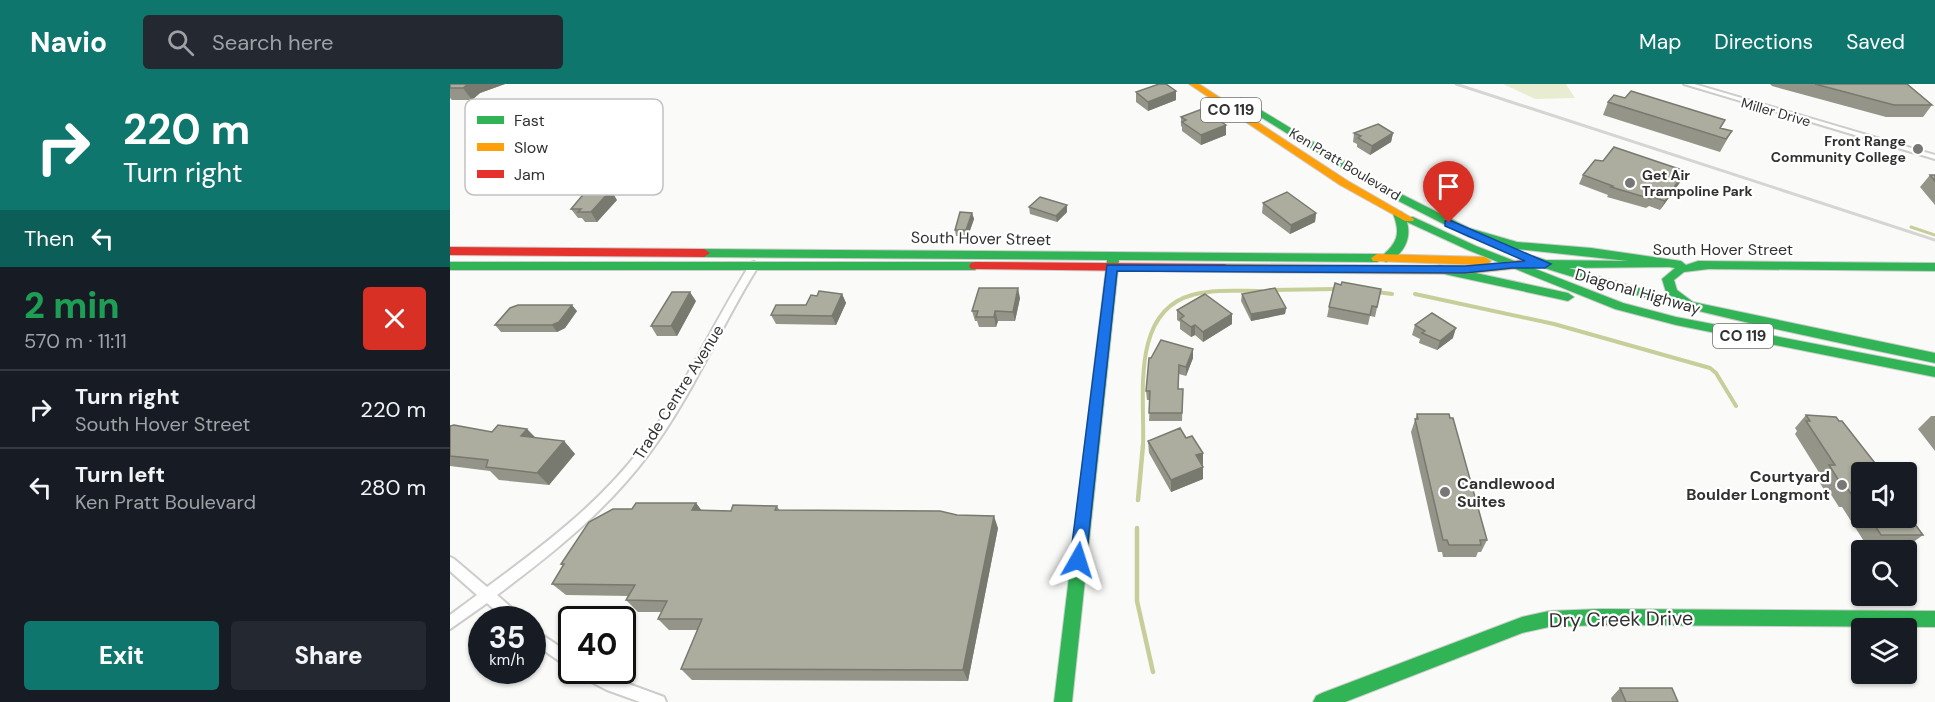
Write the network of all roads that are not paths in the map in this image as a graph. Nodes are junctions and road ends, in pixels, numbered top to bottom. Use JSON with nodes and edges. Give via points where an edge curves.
{"nodes":[{"id":1,"x":1193,"y":84,"type":"edge"},
{"id":2,"x":1215,"y":84,"type":"edge"},
{"id":3,"x":1687,"y":84,"type":"edge"},
{"id":4,"x":1935,"y":157,"type":"edge"},
{"id":5,"x":1398,"y":214,"type":"junction"},
{"id":6,"x":1462,"y":230,"type":"junction"},
{"id":7,"x":450,"y":251,"type":"edge"},
{"id":8,"x":761,"y":253,"type":"junction"},
{"id":9,"x":1386,"y":258,"type":"junction"},
{"id":10,"x":1112,"y":262,"type":"junction"},
{"id":11,"x":1512,"y":264,"type":"junction"},
{"id":12,"x":1545,"y":264,"type":"junction"},
{"id":13,"x":754,"y":265,"type":"junction"},
{"id":14,"x":1681,"y":265,"type":"junction"},
{"id":15,"x":1710,"y":265,"type":"junction"},
{"id":16,"x":450,"y":266,"type":"edge"},
{"id":17,"x":1935,"y":267,"type":"edge"},
{"id":18,"x":1439,"y":269,"type":"junction"},
{"id":19,"x":1619,"y":306,"type":"junction"},
{"id":20,"x":1701,"y":309,"type":"junction"},
{"id":21,"x":1935,"y":358,"type":"edge"},
{"id":22,"x":1935,"y":372,"type":"edge"},
{"id":23,"x":450,"y":563,"type":"edge"},
{"id":24,"x":488,"y":594,"type":"junction"},
{"id":25,"x":501,"y":606,"type":"edge"},
{"id":26,"x":1935,"y":619,"type":"edge"},
{"id":27,"x":450,"y":623,"type":"edge"},
{"id":28,"x":610,"y":684,"type":"edge"},
{"id":29,"x":659,"y":702,"type":"edge"},
{"id":30,"x":1063,"y":702,"type":"edge"},
{"id":31,"x":1322,"y":702,"type":"edge"}],
"edges":[{"from":1,"to":5,"type":"main road","name":"Ken Pratt Boulevard","number":"CO 119"},
{"from":2,"to":6,"type":"main road","name":"Ken Pratt Boulevard","number":"CO 119","via":[[1365,178]]},
{"from":3,"to":4,"type":"street","name":"Miller Drive"},
{"from":5,"to":9,"type":"main road","via":[[1405,241]]},
{"from":5,"to":11,"type":"main road","name":"Ken Pratt Boulevard","number":"CO 119"},
{"from":6,"to":12,"type":"main road","name":"Ken Pratt Boulevard","number":"CO 119"},
{"from":6,"to":14,"type":"main road","via":[[1506,243]]},
{"from":7,"to":8,"type":"main road","name":"South Hover Street"},
{"from":8,"to":10,"type":"main road","name":"South Hover Street"},
{"from":8,"to":13,"type":"main road"},
{"from":9,"to":10,"type":"main road","name":"South Hover Street"},
{"from":9,"to":11,"type":"main road","name":"South Hover Street"},
{"from":10,"to":13,"type":"main road","name":"South Hover Street"},
{"from":10,"to":18,"type":"main road","name":"South Hover Street"},
{"from":10,"to":30,"type":"main road"},
{"from":11,"to":12,"type":"main road","name":"South Hover Street"},
{"from":11,"to":18,"type":"main road","name":"South Hover Street"},
{"from":11,"to":19,"type":"main road","name":"Diagonal Highway","number":"CO 119"},
{"from":12,"to":14,"type":"main road","name":"South Hover Street"},
{"from":12,"to":20,"type":"main road","name":"Diagonal Highway","number":"CO 119"},
{"from":13,"to":16,"type":"main road","name":"South Hover Street"},
{"from":13,"to":24,"type":"street","name":"Trade Centre Avenue","via":[[637,461],[581,520]]},
{"from":14,"to":15,"type":"main road","name":"South Hover Street"},
{"from":15,"to":17,"type":"main road","name":"South Hover Street"},
{"from":15,"to":20,"type":"main road","via":[[1683,268],[1672,272],[1668,279],[1678,298]]},
{"from":18,"to":19,"type":"main road"},
{"from":19,"to":22,"type":"main road","name":"Diagonal Highway","number":"CO 119","via":[[1740,335]]},
{"from":20,"to":21,"type":"main road","name":"Diagonal Highway","number":"CO 119"},
{"from":23,"to":24,"type":"street"},
{"from":24,"to":25,"type":"street"},
{"from":24,"to":27,"type":"street","name":"Trade Centre Avenue"},
{"from":26,"to":31,"type":"main road","name":"Dry Creek Drive","via":[[1550,619],[1522,625]]},
{"from":28,"to":29,"type":"street"}]}
